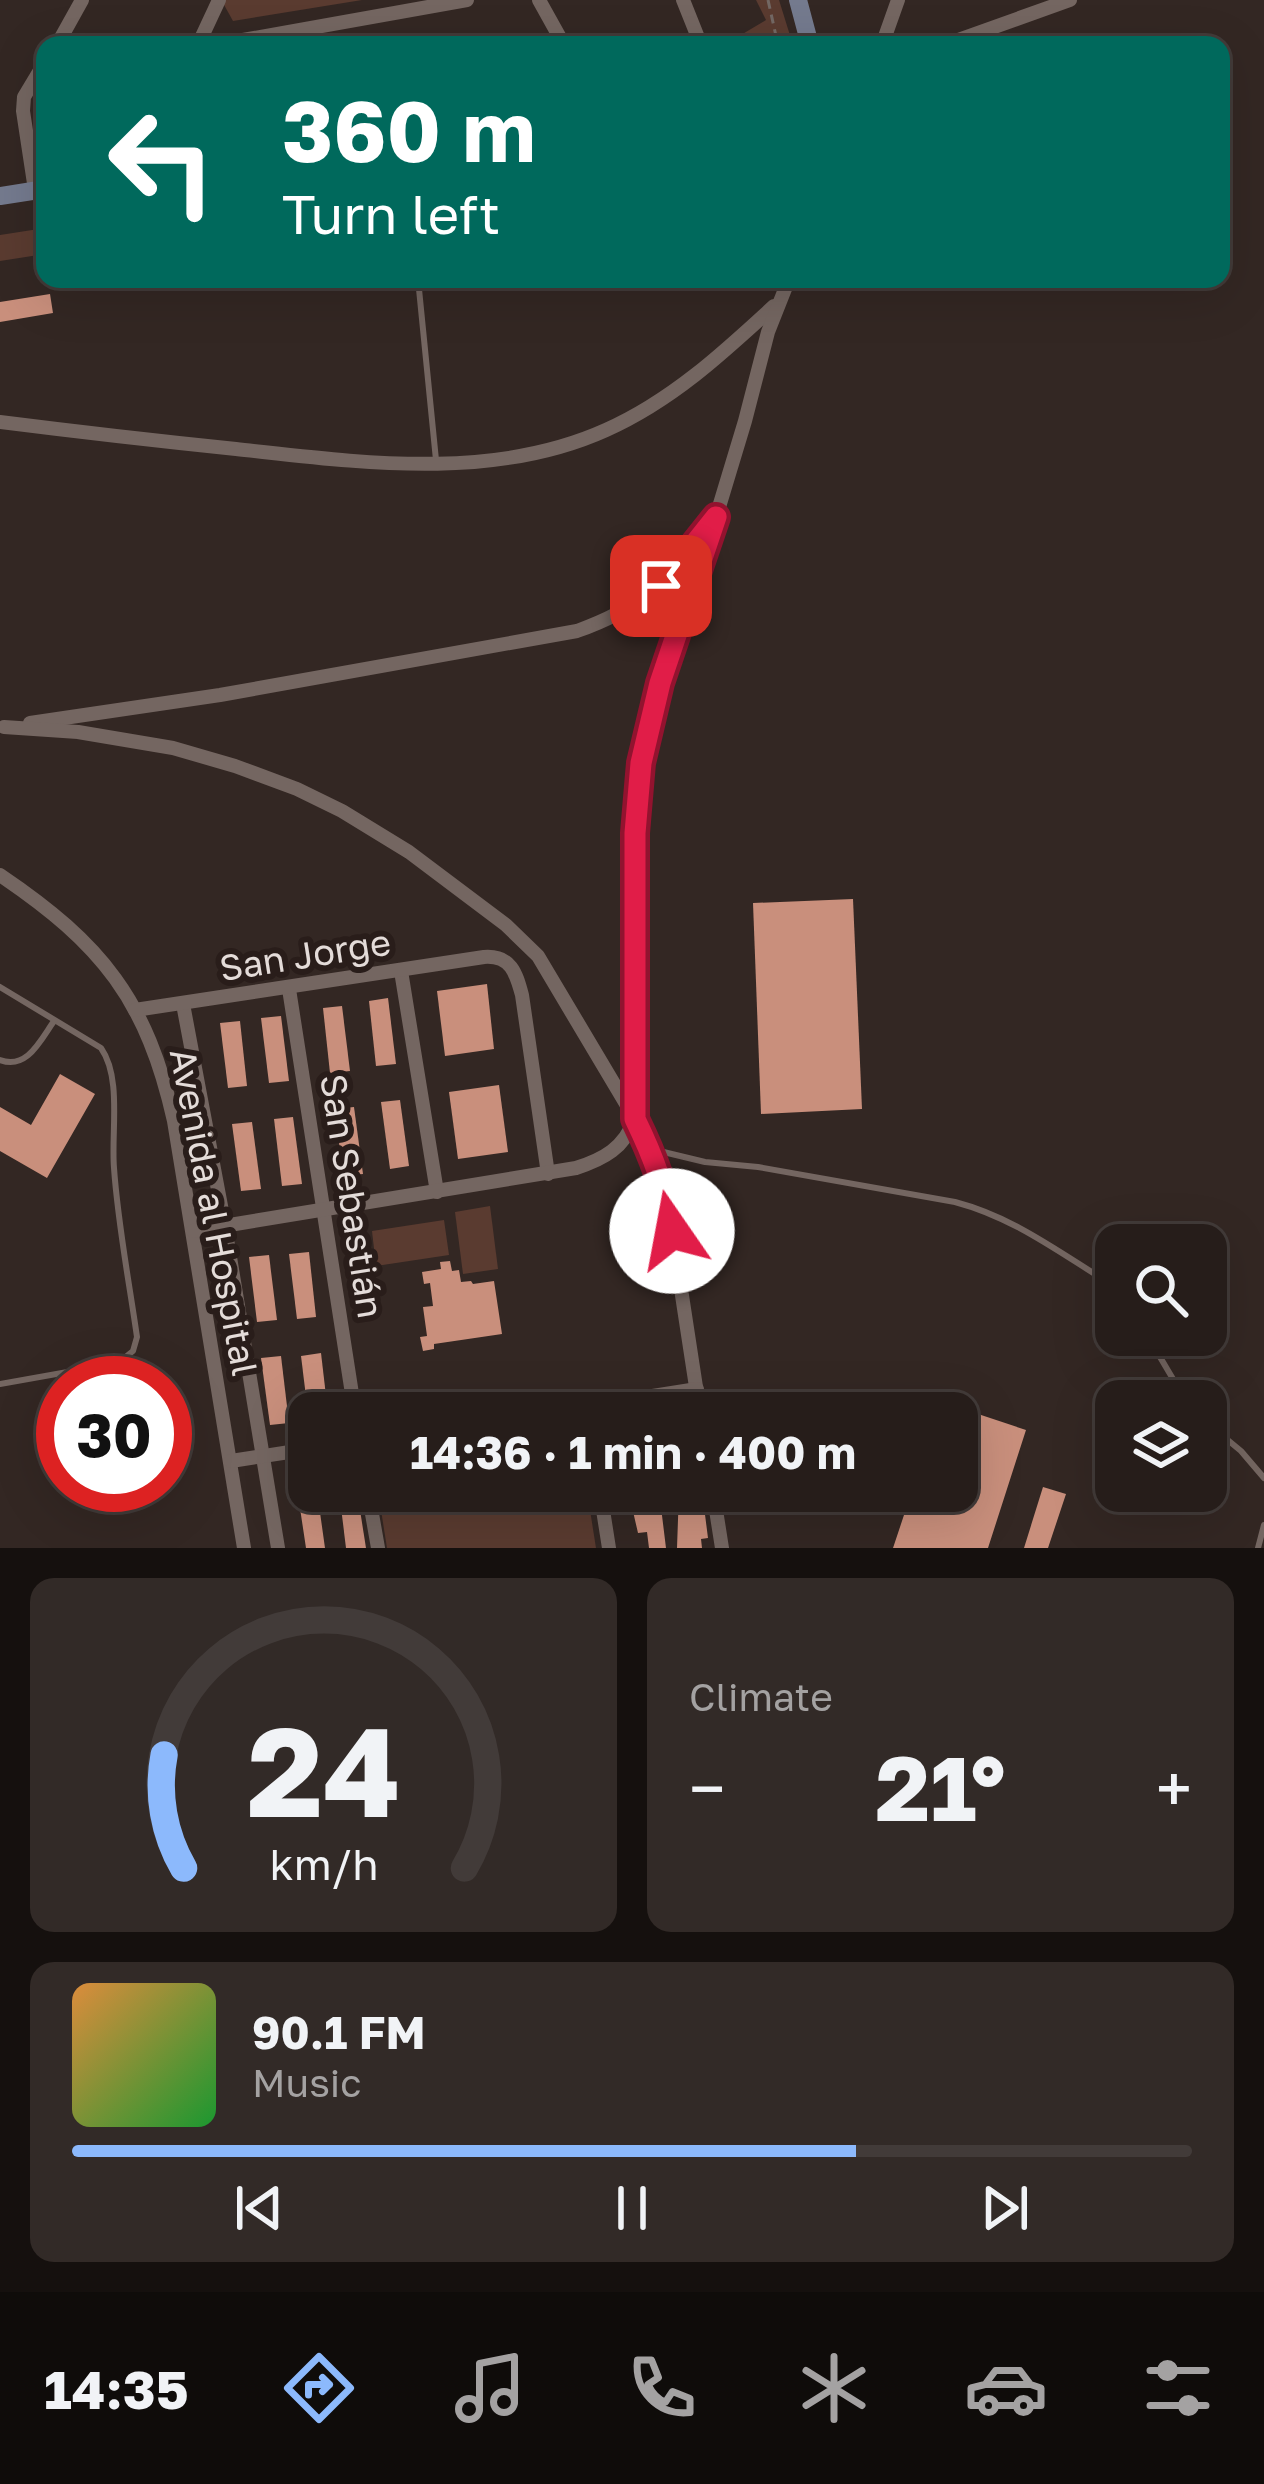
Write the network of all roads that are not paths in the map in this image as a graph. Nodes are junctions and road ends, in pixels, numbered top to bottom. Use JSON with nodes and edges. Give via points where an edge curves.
{"nodes":[{"id":1,"x":82,"y":0,"type":"edge"},
{"id":2,"x":219,"y":0,"type":"edge"},
{"id":3,"x":467,"y":0,"type":"edge"},
{"id":4,"x":538,"y":0,"type":"edge"},
{"id":5,"x":683,"y":0,"type":"edge"},
{"id":6,"x":798,"y":0,"type":"edge"},
{"id":7,"x":898,"y":0,"type":"edge"},
{"id":8,"x":1070,"y":0,"type":"edge"},
{"id":9,"x":62,"y":36,"type":"edge"},
{"id":10,"x":202,"y":36,"type":"edge"},
{"id":11,"x":265,"y":36,"type":"edge"},
{"id":12,"x":559,"y":36,"type":"edge"},
{"id":13,"x":697,"y":36,"type":"edge"},
{"id":14,"x":808,"y":36,"type":"edge"},
{"id":15,"x":885,"y":36,"type":"edge"},
{"id":16,"x":969,"y":36,"type":"edge"},
{"id":17,"x":36,"y":77,"type":"edge"},
{"id":18,"x":36,"y":171,"type":"edge"},
{"id":19,"x":36,"y":190,"type":"edge"},
{"id":20,"x":0,"y":196,"type":"edge"},
{"id":21,"x":419,"y":288,"type":"edge"},
{"id":22,"x":785,"y":288,"type":"edge"},
{"id":23,"x":778,"y":303,"type":"junction"},
{"id":24,"x":0,"y":422,"type":"edge"},
{"id":25,"x":436,"y":463,"type":"junction"},
{"id":26,"x":716,"y":517,"type":"junction"},
{"id":27,"x":2,"y":727,"type":"edge"},
{"id":28,"x":0,"y":875,"type":"edge"},
{"id":29,"x":401,"y":971,"type":"junction"},
{"id":30,"x":0,"y":988,"type":"edge"},
{"id":31,"x":289,"y":988,"type":"junction"},
{"id":32,"x":183,"y":1004,"type":"junction"},
{"id":33,"x":135,"y":1010,"type":"junction"},
{"id":34,"x":55,"y":1020,"type":"junction"},
{"id":35,"x":0,"y":1060,"type":"edge"},
{"id":36,"x":635,"y":1119,"type":"junction"},
{"id":37,"x":650,"y":1149,"type":"junction"},
{"id":38,"x":548,"y":1174,"type":"junction"},
{"id":39,"x":437,"y":1192,"type":"junction"},
{"id":40,"x":324,"y":1211,"type":"junction"},
{"id":41,"x":225,"y":1227,"type":"junction"},
{"id":42,"x":193,"y":1232,"type":"junction"},
{"id":43,"x":1095,"y":1274,"type":"edge"},
{"id":44,"x":0,"y":1384,"type":"edge"},
{"id":45,"x":697,"y":1389,"type":"junction"},
{"id":46,"x":352,"y":1392,"type":"edge"},
{"id":47,"x":681,"y":1392,"type":"edge"},
{"id":48,"x":697,"y":1392,"type":"edge"},
{"id":49,"x":1227,"y":1438,"type":"edge"},
{"id":50,"x":288,"y":1452,"type":"edge"},
{"id":51,"x":263,"y":1456,"type":"junction"},
{"id":52,"x":231,"y":1462,"type":"junction"},
{"id":53,"x":1262,"y":1466,"type":"edge"},
{"id":54,"x":1264,"y":1478,"type":"edge"},
{"id":55,"x":372,"y":1512,"type":"edge"},
{"id":56,"x":603,"y":1512,"type":"edge"},
{"id":57,"x":716,"y":1512,"type":"edge"},
{"id":58,"x":1263,"y":1528,"type":"edge"},
{"id":59,"x":244,"y":1548,"type":"edge"},
{"id":60,"x":278,"y":1548,"type":"edge"},
{"id":61,"x":378,"y":1548,"type":"edge"},
{"id":62,"x":609,"y":1548,"type":"edge"},
{"id":63,"x":722,"y":1548,"type":"edge"},
{"id":64,"x":1258,"y":1548,"type":"edge"}],
"edges":[{"from":1,"to":9,"type":"street"},
{"from":2,"to":10,"type":"street"},
{"from":3,"to":11,"type":"street"},
{"from":4,"to":12,"type":"street"},
{"from":5,"to":13,"type":"street"},
{"from":6,"to":14,"type":"main road"},
{"from":7,"to":15,"type":"street"},
{"from":8,"to":16,"type":"street"},
{"from":17,"to":18,"type":"street","via":[[23,111]]},
{"from":19,"to":20,"type":"main road"},
{"from":21,"to":25,"type":"lane"},
{"from":22,"to":23,"type":"street"},
{"from":23,"to":25,"type":"street","via":[[692,380],[601,433],[514,457]]},
{"from":23,"to":26,"type":"street"},
{"from":24,"to":25,"type":"street"},
{"from":26,"to":27,"type":"street","via":[[661,586],[577,631]]},
{"from":26,"to":36,"type":"street","via":[[641,763]]},
{"from":27,"to":36,"type":"street","via":[[125,738],[235,766],[327,804],[409,852],[538,956]]},
{"from":28,"to":33,"type":"street","name":"Avenida al Hospital","via":[[84,940]]},
{"from":29,"to":31,"type":"street","name":"San Jorge"},
{"from":29,"to":38,"type":"street","name":"San Jorge","via":[[484,957],[514,969]]},
{"from":29,"to":39,"type":"street"},
{"from":30,"to":34,"type":"lane"},
{"from":31,"to":32,"type":"street","name":"San Jorge"},
{"from":31,"to":40,"type":"street","name":"San Sebastián"},
{"from":32,"to":33,"type":"street","name":"San Jorge"},
{"from":32,"to":41,"type":"street"},
{"from":33,"to":42,"type":"street","name":"Avenida al Hospital","via":[[166,1084]]},
{"from":34,"to":35,"type":"lane","via":[[26,1058]]},
{"from":34,"to":44,"type":"lane","via":[[101,1048],[112,1073],[114,1169],[136,1342],[118,1363]]},
{"from":36,"to":37,"type":"street"},
{"from":36,"to":38,"type":"street","via":[[616,1150]]},
{"from":37,"to":43,"type":"lane","via":[[985,1210]]},
{"from":37,"to":45,"type":"street","via":[[666,1191]]},
{"from":38,"to":39,"type":"street"},
{"from":39,"to":40,"type":"street"},
{"from":40,"to":41,"type":"street"},
{"from":40,"to":46,"type":"street","name":"San Sebastián"},
{"from":41,"to":42,"type":"street"},
{"from":41,"to":51,"type":"street"},
{"from":42,"to":52,"type":"street","name":"Avenida al Hospital"},
{"from":45,"to":47,"type":"street"},
{"from":45,"to":48,"type":"street"},
{"from":49,"to":53,"type":"lane"},
{"from":50,"to":51,"type":"street"},
{"from":51,"to":52,"type":"street"},
{"from":51,"to":60,"type":"street"},
{"from":52,"to":59,"type":"street","name":"Avenida al Hospital"},
{"from":53,"to":54,"type":"lane"},
{"from":55,"to":61,"type":"street"},
{"from":56,"to":62,"type":"street"},
{"from":57,"to":63,"type":"street"},
{"from":58,"to":64,"type":"lane"}]}
